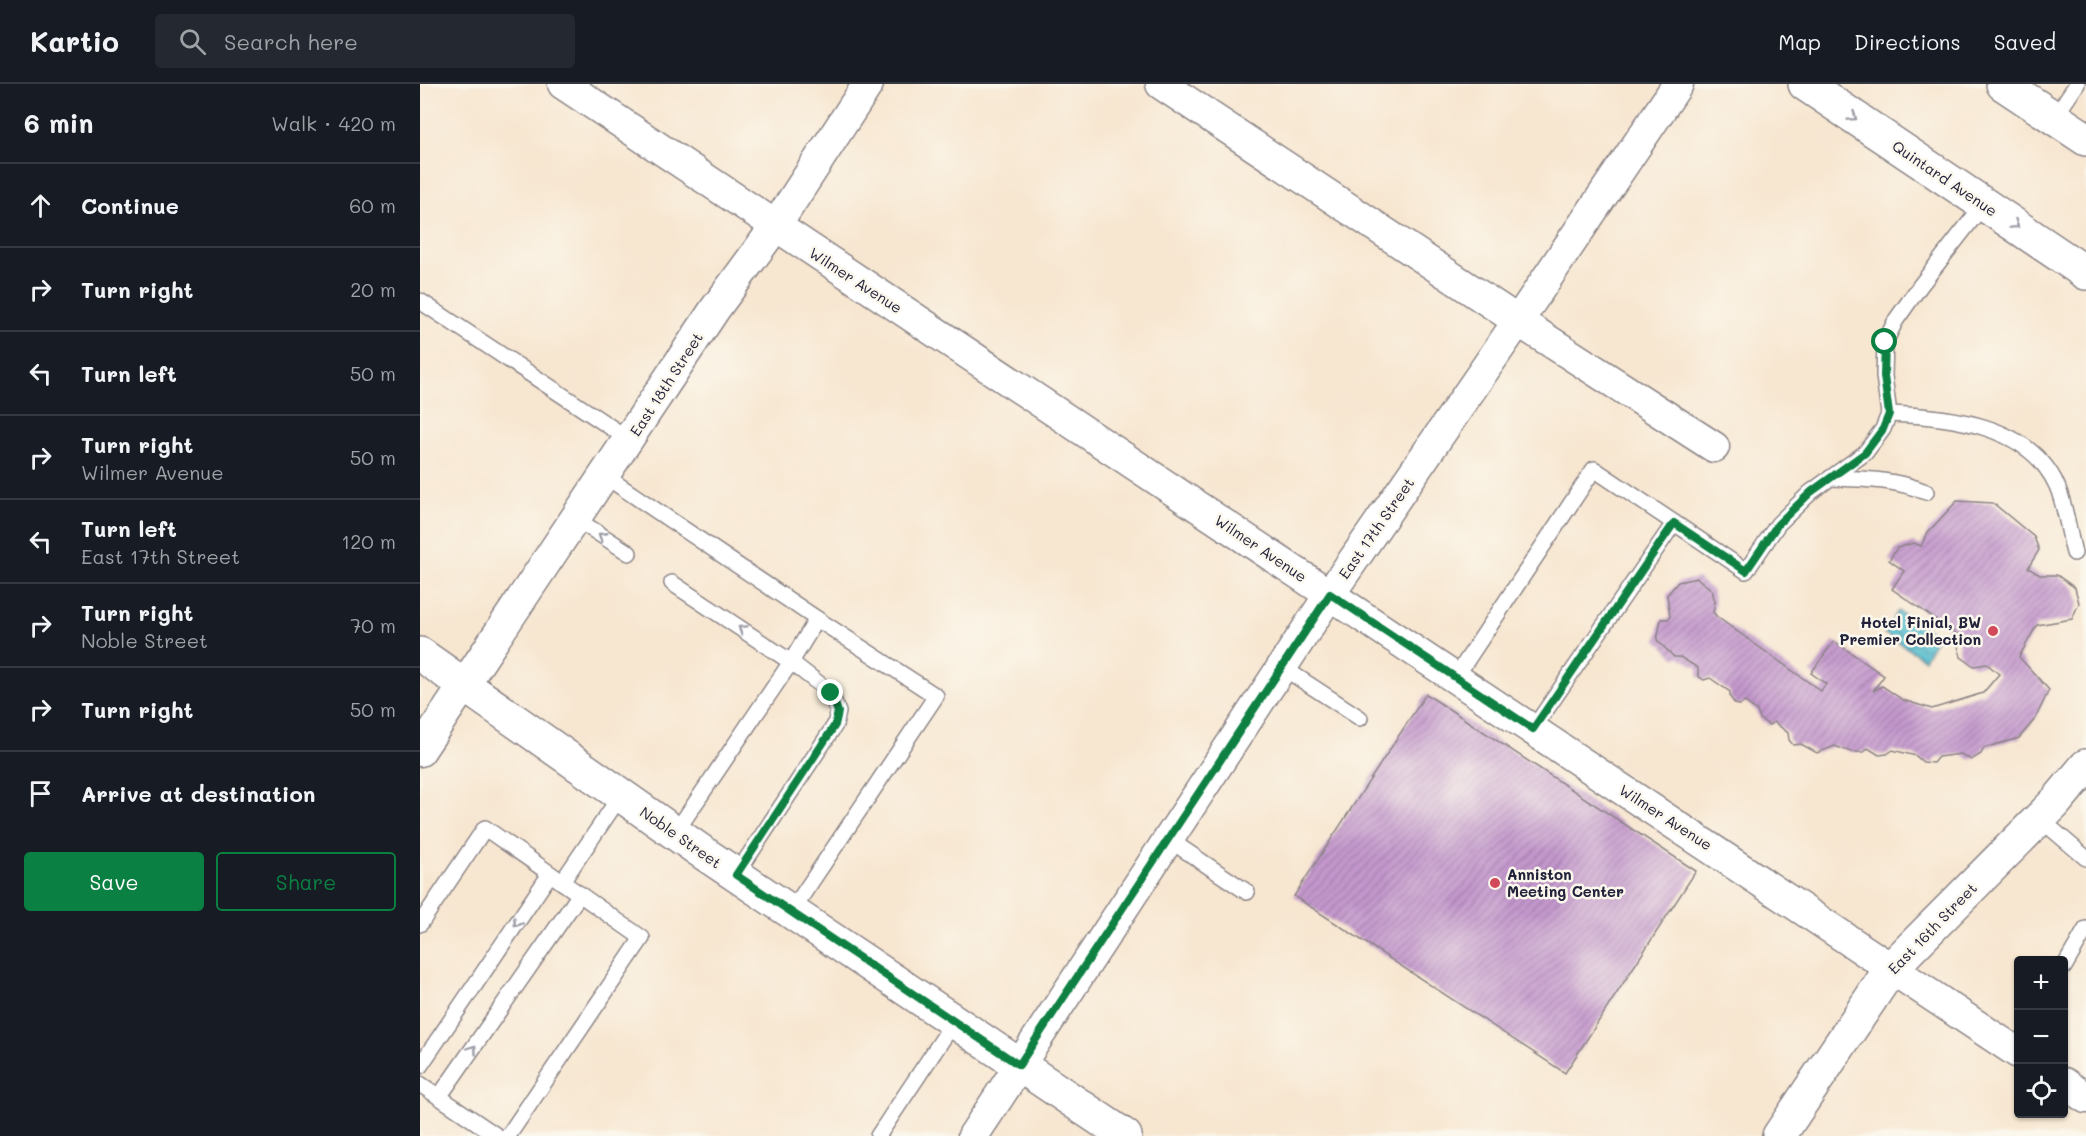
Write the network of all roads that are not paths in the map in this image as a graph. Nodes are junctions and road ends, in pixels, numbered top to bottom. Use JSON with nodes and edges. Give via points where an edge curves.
{"nodes":[{"id":1,"x":563,"y":84,"type":"edge"},
{"id":2,"x":868,"y":84,"type":"edge"},
{"id":3,"x":1161,"y":84,"type":"edge"},
{"id":4,"x":1678,"y":84,"type":"edge"},
{"id":5,"x":1804,"y":84,"type":"edge"},
{"id":6,"x":2003,"y":84,"type":"edge"},
{"id":7,"x":2077,"y":84,"type":"edge"},
{"id":8,"x":2054,"y":118,"type":"junction"},
{"id":9,"x":2085,"y":138,"type":"edge"},
{"id":10,"x":1984,"y":204,"type":"junction"},
{"id":11,"x":775,"y":227,"type":"junction"},
{"id":12,"x":2086,"y":273,"type":"edge"},
{"id":13,"x":420,"y":301,"type":"edge"},
{"id":14,"x":1518,"y":321,"type":"junction"},
{"id":15,"x":1889,"y":414,"type":"junction"},
{"id":16,"x":630,"y":440,"type":"junction"},
{"id":17,"x":1714,"y":447,"type":"dead end"},
{"id":18,"x":605,"y":476,"type":"junction"},
{"id":19,"x":1831,"y":478,"type":"junction"},
{"id":20,"x":1926,"y":492,"type":"dead end"},
{"id":21,"x":576,"y":519,"type":"junction"},
{"id":22,"x":1674,"y":523,"type":"junction"},
{"id":23,"x":629,"y":553,"type":"dead end"},
{"id":24,"x":2074,"y":553,"type":"dead end"},
{"id":25,"x":672,"y":583,"type":"dead end"},
{"id":26,"x":1330,"y":594,"type":"junction"},
{"id":27,"x":817,"y":619,"type":"junction"},
{"id":28,"x":420,"y":654,"type":"edge"},
{"id":29,"x":791,"y":662,"type":"junction"},
{"id":30,"x":1282,"y":667,"type":"junction"},
{"id":31,"x":1455,"y":678,"type":"junction"},
{"id":32,"x":464,"y":684,"type":"junction"},
{"id":33,"x":1360,"y":718,"type":"dead end"},
{"id":34,"x":1533,"y":729,"type":"junction"},
{"id":35,"x":420,"y":751,"type":"edge"},
{"id":36,"x":2086,"y":766,"type":"edge"},
{"id":37,"x":621,"y":795,"type":"junction"},
{"id":38,"x":2040,"y":818,"type":"junction"},
{"id":39,"x":675,"y":833,"type":"junction"},
{"id":40,"x":1168,"y":839,"type":"junction"},
{"id":41,"x":2086,"y":858,"type":"edge"},
{"id":42,"x":736,"y":875,"type":"junction"},
{"id":43,"x":556,"y":878,"type":"junction"},
{"id":44,"x":1247,"y":892,"type":"dead end"},
{"id":45,"x":580,"y":894,"type":"junction"},
{"id":46,"x":791,"y":912,"type":"junction"},
{"id":47,"x":420,"y":924,"type":"edge"},
{"id":48,"x":2086,"y":929,"type":"edge"},
{"id":49,"x":2068,"y":960,"type":"edge"},
{"id":50,"x":1892,"y":967,"type":"junction"},
{"id":51,"x":954,"y":1022,"type":"junction"},
{"id":52,"x":2014,"y":1046,"type":"edge"},
{"id":53,"x":1019,"y":1065,"type":"junction"},
{"id":54,"x":420,"y":1066,"type":"edge"},
{"id":55,"x":420,"y":1084,"type":"edge"},
{"id":56,"x":2068,"y":1086,"type":"edge"},
{"id":57,"x":439,"y":1097,"type":"junction"},
{"id":58,"x":2086,"y":1098,"type":"edge"},
{"id":59,"x":496,"y":1136,"type":"edge"},
{"id":60,"x":508,"y":1136,"type":"edge"},
{"id":61,"x":878,"y":1136,"type":"edge"},
{"id":62,"x":973,"y":1136,"type":"edge"},
{"id":63,"x":1125,"y":1136,"type":"edge"},
{"id":64,"x":1779,"y":1136,"type":"edge"}],
"edges":[{"from":1,"to":11,"type":"street","name":"Wilmer Avenue"},
{"from":2,"to":11,"type":"street","name":"East 18th Street"},
{"from":3,"to":14,"type":"street"},
{"from":4,"to":14,"type":"street","name":"East 17th Street"},
{"from":5,"to":10,"type":"main road","name":"Quintard Avenue","one_way":true},
{"from":6,"to":8,"type":"main road"},
{"from":7,"to":8,"type":"lane"},
{"from":8,"to":9,"type":"main road"},
{"from":10,"to":12,"type":"main road","name":"Quintard Avenue","one_way":true},
{"from":10,"to":15,"type":"lane","via":[[1920,286],[1885,342]]},
{"from":11,"to":16,"type":"street","name":"East 18th Street","via":[[715,309]]},
{"from":11,"to":26,"type":"street","name":"Wilmer Avenue"},
{"from":13,"to":16,"type":"lane"},
{"from":14,"to":17,"type":"street"},
{"from":14,"to":26,"type":"street","name":"East 17th Street"},
{"from":15,"to":19,"type":"lane","via":[[1865,453]]},
{"from":15,"to":24,"type":"lane","via":[[1957,419],[2023,445],[2057,486]]},
{"from":16,"to":18,"type":"street","name":"East 18th Street"},
{"from":18,"to":21,"type":"street","name":"East 18th Street"},
{"from":18,"to":27,"type":"lane"},
{"from":19,"to":20,"type":"lane","via":[[1885,480]]},
{"from":19,"to":22,"type":"lane","via":[[1778,524],[1746,571]]},
{"from":23,"to":21,"type":"lane","one_way":true},
{"from":21,"to":32,"type":"street","name":"East 18th Street"},
{"from":22,"to":31,"type":"lane","via":[[1594,469]]},
{"from":22,"to":34,"type":"lane"},
{"from":29,"to":25,"type":"lane","one_way":true},
{"from":26,"to":30,"type":"street","name":"East 17th Street"},
{"from":26,"to":31,"type":"street","name":"Wilmer Avenue"},
{"from":27,"to":29,"type":"lane"},
{"from":27,"to":46,"type":"lane","via":[[936,696]]},
{"from":28,"to":32,"type":"main road","name":"Noble Street"},
{"from":29,"to":39,"type":"lane"},
{"from":29,"to":42,"type":"lane","via":[[831,693],[838,712],[835,725]]},
{"from":30,"to":33,"type":"lane"},
{"from":30,"to":40,"type":"street","name":"East 17th Street"},
{"from":31,"to":34,"type":"street","name":"Wilmer Avenue"},
{"from":32,"to":35,"type":"street","name":"East 18th Street"},
{"from":32,"to":37,"type":"main road","name":"Noble Street"},
{"from":34,"to":50,"type":"street","name":"Wilmer Avenue"},
{"from":36,"to":38,"type":"main road","name":"East 16th Street"},
{"from":37,"to":39,"type":"main road","name":"Noble Street"},
{"from":37,"to":43,"type":"lane"},
{"from":38,"to":41,"type":"lane"},
{"from":38,"to":50,"type":"main road","name":"East 16th Street"},
{"from":39,"to":42,"type":"main road","name":"Noble Street"},
{"from":40,"to":44,"type":"lane"},
{"from":40,"to":53,"type":"street","name":"East 17th Street"},
{"from":42,"to":46,"type":"main road","name":"Noble Street"},
{"from":43,"to":45,"type":"lane"},
{"from":43,"to":47,"type":"lane","via":[[485,828]]},
{"from":43,"to":54,"type":"lane","one_way":true},
{"from":57,"to":45,"type":"lane","one_way":true},
{"from":45,"to":60,"type":"lane","via":[[642,938]]},
{"from":46,"to":51,"type":"main road","name":"Noble Street"},
{"from":48,"to":49,"type":"lane"},
{"from":50,"to":52,"type":"street","name":"Wilmer Avenue"},
{"from":50,"to":64,"type":"main road","name":"East 16th Street"},
{"from":51,"to":53,"type":"main road","name":"Noble Street"},
{"from":51,"to":61,"type":"lane"},
{"from":53,"to":62,"type":"street","name":"East 17th Street"},
{"from":53,"to":63,"type":"main road","name":"Noble Street"},
{"from":55,"to":57,"type":"lane"},
{"from":56,"to":58,"type":"street"},
{"from":57,"to":59,"type":"lane"}]}
